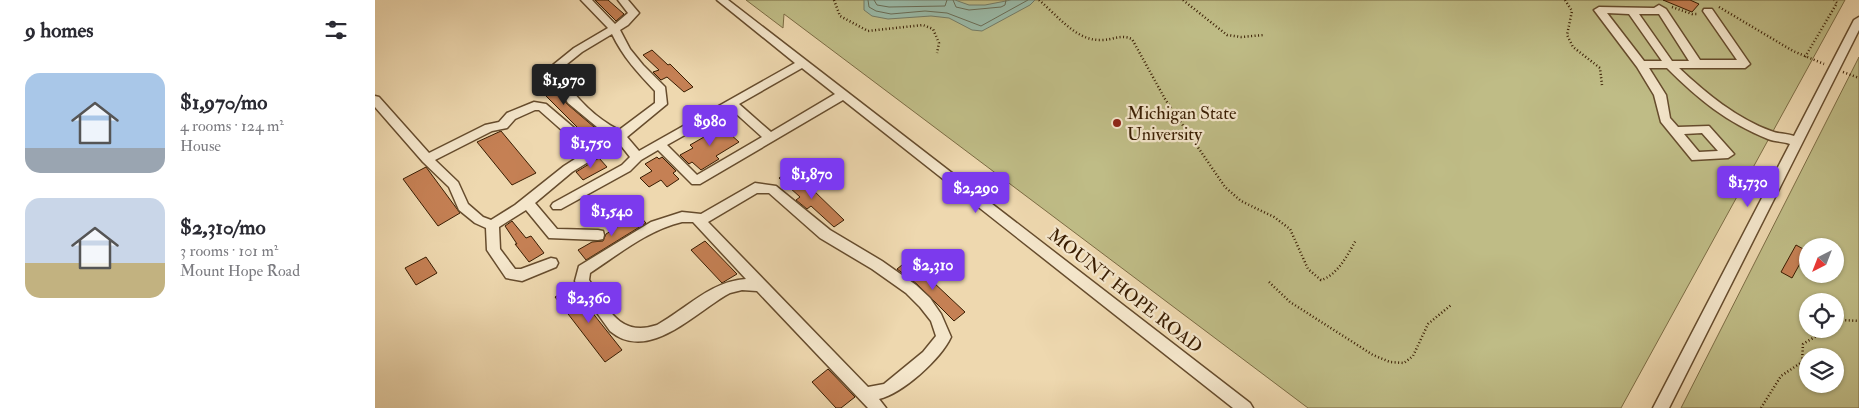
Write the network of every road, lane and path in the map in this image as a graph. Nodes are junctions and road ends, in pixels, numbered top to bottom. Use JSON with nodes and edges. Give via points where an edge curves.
{"nodes":[{"id":1,"x":586,"y":0,"type":"edge"},
{"id":2,"x":623,"y":0,"type":"edge"},
{"id":3,"x":722,"y":0,"type":"edge"},
{"id":4,"x":834,"y":0,"type":"edge"},
{"id":5,"x":1183,"y":0,"type":"edge"},
{"id":6,"x":1565,"y":0,"type":"edge"},
{"id":7,"x":1834,"y":0,"type":"edge"},
{"id":8,"x":1040,"y":1,"type":"edge"},
{"id":9,"x":1711,"y":8,"type":"junction"},
{"id":10,"x":1661,"y":10,"type":"junction"},
{"id":11,"x":1632,"y":11,"type":"junction"},
{"id":12,"x":1859,"y":20,"type":"edge"},
{"id":13,"x":614,"y":29,"type":"junction"},
{"id":14,"x":1264,"y":35,"type":"dead end"},
{"id":15,"x":937,"y":53,"type":"dead end"},
{"id":16,"x":1805,"y":57,"type":"junction"},
{"id":17,"x":1814,"y":60,"type":"dead end"},
{"id":18,"x":803,"y":63,"type":"junction"},
{"id":19,"x":1669,"y":64,"type":"junction"},
{"id":20,"x":1697,"y":64,"type":"junction"},
{"id":21,"x":1641,"y":65,"type":"junction"},
{"id":22,"x":1854,"y":76,"type":"dead end"},
{"id":23,"x":1859,"y":78,"type":"edge"},
{"id":24,"x":1602,"y":85,"type":"dead end"},
{"id":25,"x":844,"y":94,"type":"junction"},
{"id":26,"x":375,"y":100,"type":"edge"},
{"id":27,"x":732,"y":104,"type":"junction"},
{"id":28,"x":605,"y":128,"type":"junction"},
{"id":29,"x":1675,"y":131,"type":"dead end"},
{"id":30,"x":620,"y":136,"type":"junction"},
{"id":31,"x":770,"y":138,"type":"junction"},
{"id":32,"x":1797,"y":142,"type":"junction"},
{"id":33,"x":659,"y":144,"type":"junction"},
{"id":34,"x":637,"y":157,"type":"junction"},
{"id":35,"x":427,"y":159,"type":"junction"},
{"id":36,"x":527,"y":202,"type":"junction"},
{"id":37,"x":557,"y":206,"type":"dead end"},
{"id":38,"x":699,"y":221,"type":"junction"},
{"id":39,"x":492,"y":225,"type":"junction"},
{"id":40,"x":598,"y":235,"type":"dead end"},
{"id":41,"x":1355,"y":240,"type":"dead end"},
{"id":42,"x":551,"y":262,"type":"dead end"},
{"id":43,"x":1269,"y":282,"type":"dead end"},
{"id":44,"x":759,"y":285,"type":"junction"},
{"id":45,"x":1451,"y":306,"type":"dead end"},
{"id":46,"x":1844,"y":320,"type":"edge"},
{"id":47,"x":1859,"y":321,"type":"edge"},
{"id":48,"x":1809,"y":338,"type":"edge"},
{"id":49,"x":865,"y":394,"type":"junction"},
{"id":50,"x":878,"y":408,"type":"edge"},
{"id":51,"x":1245,"y":408,"type":"edge"},
{"id":52,"x":1661,"y":408,"type":"edge"},
{"id":53,"x":1761,"y":408,"type":"edge"}],
"edges":[{"from":1,"to":13,"type":"street"},
{"from":2,"to":13,"type":"street","via":[[634,13]]},
{"from":3,"to":18,"type":"street","name":"MOUNT HOPE ROAD"},
{"from":4,"to":15,"type":"path","via":[[841,16],[868,31],[905,26],[933,29],[939,43]]},
{"from":5,"to":14,"type":"path","via":[[1227,36]]},
{"from":6,"to":24,"type":"path","via":[[1572,11],[1567,35],[1573,47],[1600,68]]},
{"from":7,"to":16,"type":"path","via":[[1837,3]]},
{"from":8,"to":41,"type":"path","via":[[1080,36],[1101,40],[1123,35],[1132,39],[1165,99],[1225,188],[1290,229],[1308,269],[1316,277],[1321,280],[1330,278]]},
{"from":9,"to":10,"type":"path","via":[[1695,14],[1673,7]]},
{"from":9,"to":16,"type":"path"},
{"from":9,"to":20,"type":"street","via":[[1745,64]]},
{"from":10,"to":11,"type":"street"},
{"from":10,"to":20,"type":"street"},
{"from":11,"to":19,"type":"street"},
{"from":11,"to":21,"type":"street","via":[[1599,10]]},
{"from":12,"to":32,"type":"street"},
{"from":13,"to":28,"type":"street","via":[[564,61],[557,67],[555,76],[573,100]]},
{"from":13,"to":30,"type":"street","via":[[630,56],[661,90],[661,104]]},
{"from":16,"to":17,"type":"path"},
{"from":18,"to":25,"type":"street","name":"MOUNT HOPE ROAD"},
{"from":18,"to":27,"type":"street"},
{"from":19,"to":20,"type":"street"},
{"from":19,"to":21,"type":"street"},
{"from":19,"to":32,"type":"street","via":[[1703,97],[1734,119],[1773,137],[1782,136]]},
{"from":21,"to":29,"type":"street","via":[[1660,96],[1665,119]]},
{"from":22,"to":23,"type":"path"},
{"from":25,"to":31,"type":"street"},
{"from":25,"to":51,"type":"street","name":"MOUNT HOPE ROAD"},
{"from":26,"to":35,"type":"street"},
{"from":27,"to":31,"type":"street"},
{"from":27,"to":33,"type":"street"},
{"from":28,"to":30,"type":"street"},
{"from":28,"to":35,"type":"street","via":[[586,137],[577,137],[542,107],[534,106],[511,116],[503,125],[489,128]]},
{"from":30,"to":34,"type":"street"},
{"from":30,"to":36,"type":"street","via":[[563,172]]},
{"from":31,"to":33,"type":"street","via":[[696,181]]},
{"from":32,"to":52,"type":"street"},
{"from":33,"to":34,"type":"street"},
{"from":34,"to":37,"type":"street","via":[[626,168]]},
{"from":35,"to":39,"type":"street","via":[[454,184],[463,207],[479,220]]},
{"from":36,"to":39,"type":"street"},
{"from":36,"to":40,"type":"street","via":[[553,234]]},
{"from":38,"to":44,"type":"street"},
{"from":38,"to":44,"type":"street","via":[[696,217],[683,216],[656,225],[585,270],[582,281],[618,329],[641,336],[673,323],[724,289],[745,283]]},
{"from":38,"to":49,"type":"street","via":[[755,188],[772,189],[824,234],[876,263],[916,293],[940,322],[944,337],[929,357],[888,390]]},
{"from":39,"to":42,"type":"street","via":[[494,250],[511,274],[522,275]]},
{"from":43,"to":45,"type":"path","via":[[1290,302],[1373,355],[1390,362],[1404,363],[1413,356],[1428,324]]},
{"from":44,"to":49,"type":"street"},
{"from":46,"to":47,"type":"path"},
{"from":48,"to":53,"type":"path","via":[[1803,344],[1801,362],[1776,381]]},
{"from":49,"to":50,"type":"street"}]}
